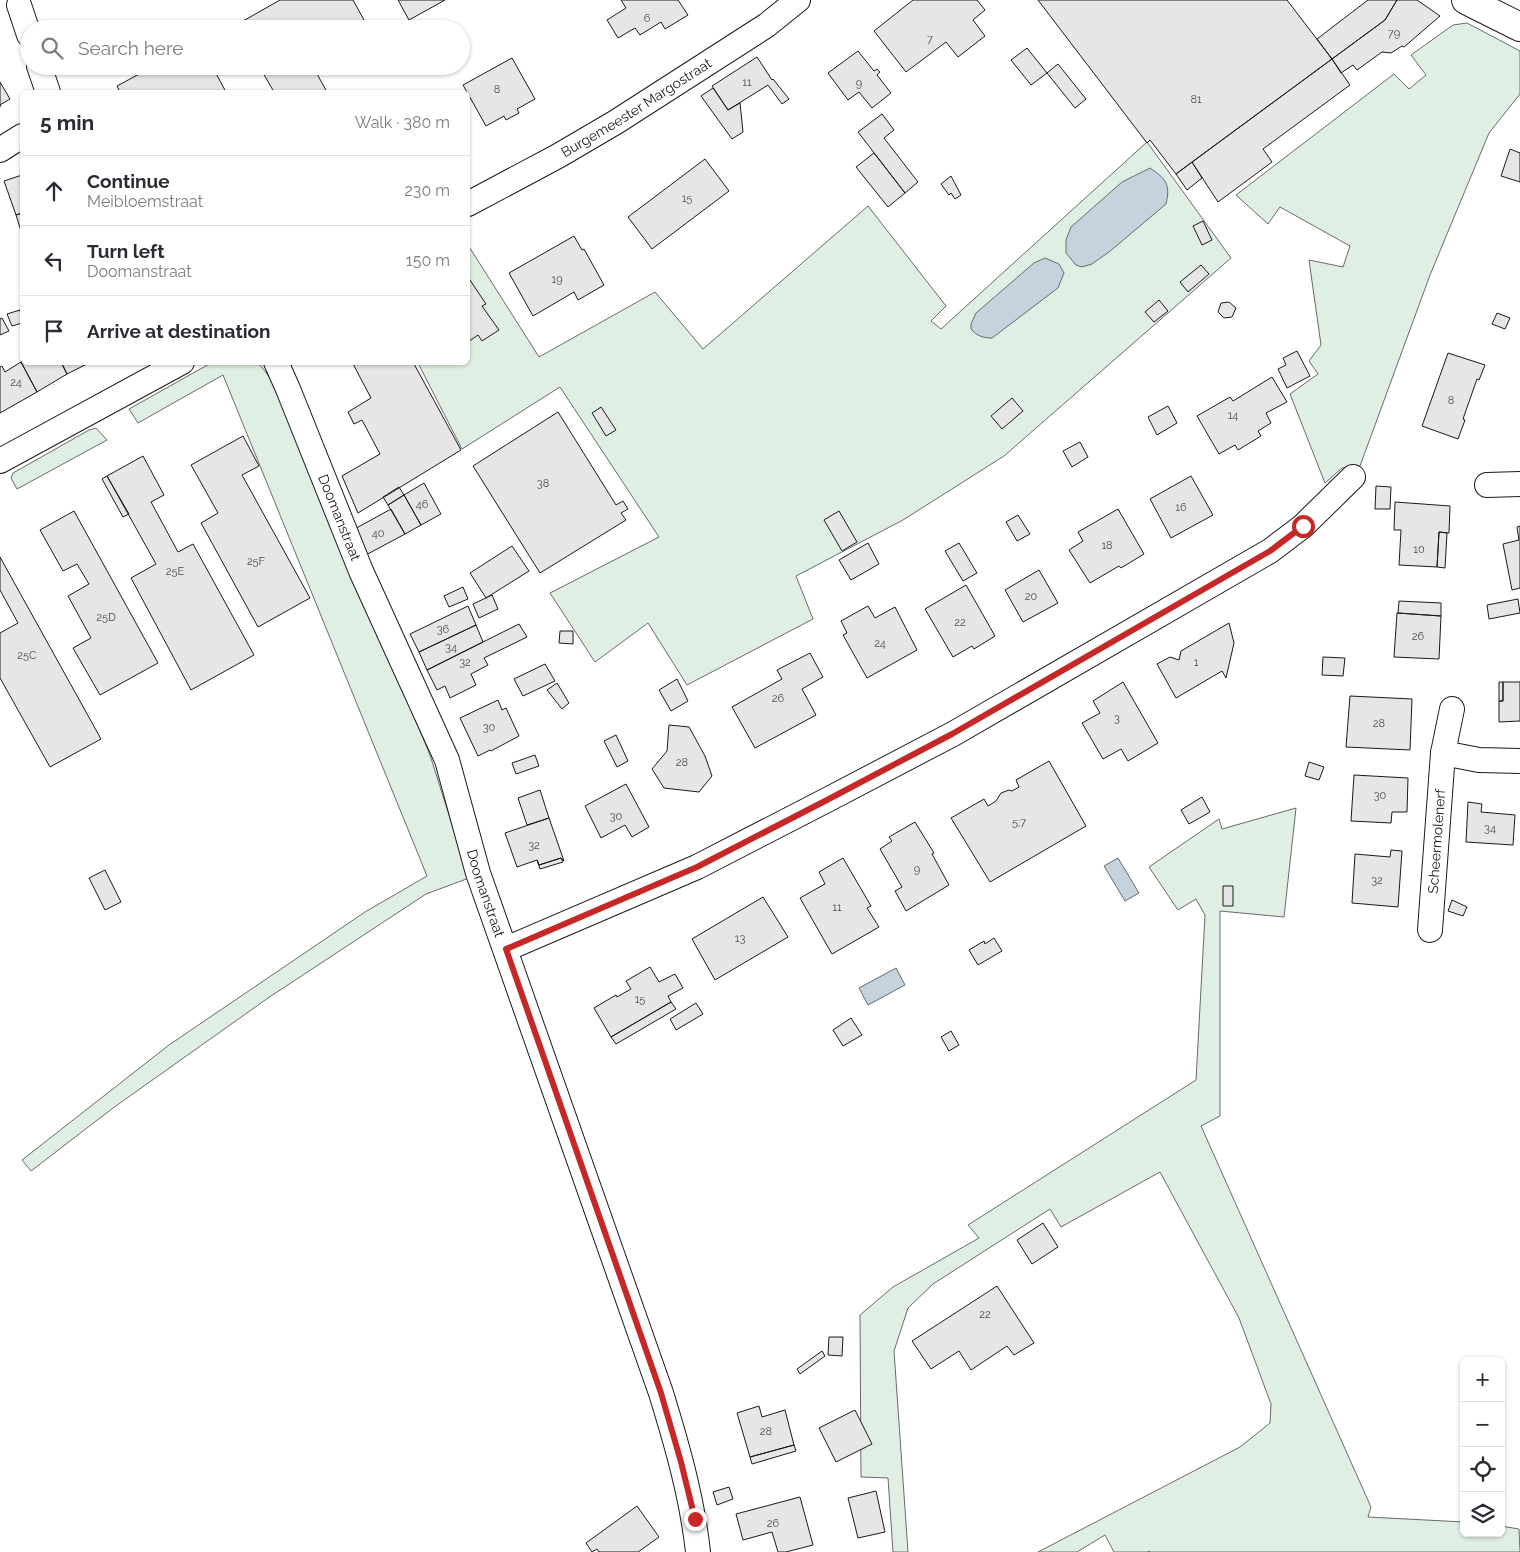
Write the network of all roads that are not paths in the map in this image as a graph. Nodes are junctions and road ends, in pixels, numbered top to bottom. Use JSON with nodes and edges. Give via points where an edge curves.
{"nodes":[{"id":1,"x":798,"y":0,"type":"edge"},
{"id":2,"x":1466,"y":0,"type":"edge"},
{"id":3,"x":19,"y":5,"type":"dead end"},
{"id":4,"x":24,"y":20,"type":"edge"},
{"id":5,"x":1520,"y":27,"type":"edge"},
{"id":6,"x":42,"y":75,"type":"edge"},
{"id":7,"x":47,"y":90,"type":"edge"},
{"id":8,"x":20,"y":137,"type":"edge"},
{"id":9,"x":0,"y":150,"type":"edge"},
{"id":10,"x":470,"y":203,"type":"edge"},
{"id":11,"x":170,"y":365,"type":"edge"},
{"id":12,"x":277,"y":365,"type":"edge"},
{"id":13,"x":147,"y":371,"type":"edge"},
{"id":14,"x":0,"y":461,"type":"edge"},
{"id":15,"x":1353,"y":477,"type":"dead end"},
{"id":16,"x":1520,"y":484,"type":"edge"},
{"id":17,"x":1487,"y":485,"type":"dead end"},
{"id":18,"x":1452,"y":709,"type":"dead end"},
{"id":19,"x":1443,"y":753,"type":"junction"},
{"id":20,"x":1520,"y":761,"type":"edge"},
{"id":21,"x":1430,"y":930,"type":"dead end"},
{"id":22,"x":506,"y":949,"type":"junction"},
{"id":23,"x":698,"y":1552,"type":"edge"}],
"edges":[{"from":1,"to":10,"type":"street","name":"Burgemeester Margostraat","via":[[767,26],[616,122]]},
{"from":2,"to":5,"type":"street"},
{"from":3,"to":4,"type":"street"},
{"from":6,"to":7,"type":"street"},
{"from":8,"to":9,"type":"street"},
{"from":11,"to":13,"type":"street"},
{"from":12,"to":22,"type":"street","name":"Doomanstraat","via":[[361,571],[447,760],[478,873]]},
{"from":13,"to":14,"type":"street"},
{"from":15,"to":22,"type":"street","via":[[1303,526],[1270,551],[952,734],[697,867]]},
{"from":16,"to":17,"type":"street"},
{"from":18,"to":19,"type":"street","name":"Scheermolenerf"},
{"from":19,"to":20,"type":"street","via":[[1479,760]]},
{"from":19,"to":21,"type":"street","name":"Scheermolenerf"},
{"from":22,"to":23,"type":"street","name":"Doomanstraat","via":[[661,1393],[693,1510]]}]}
